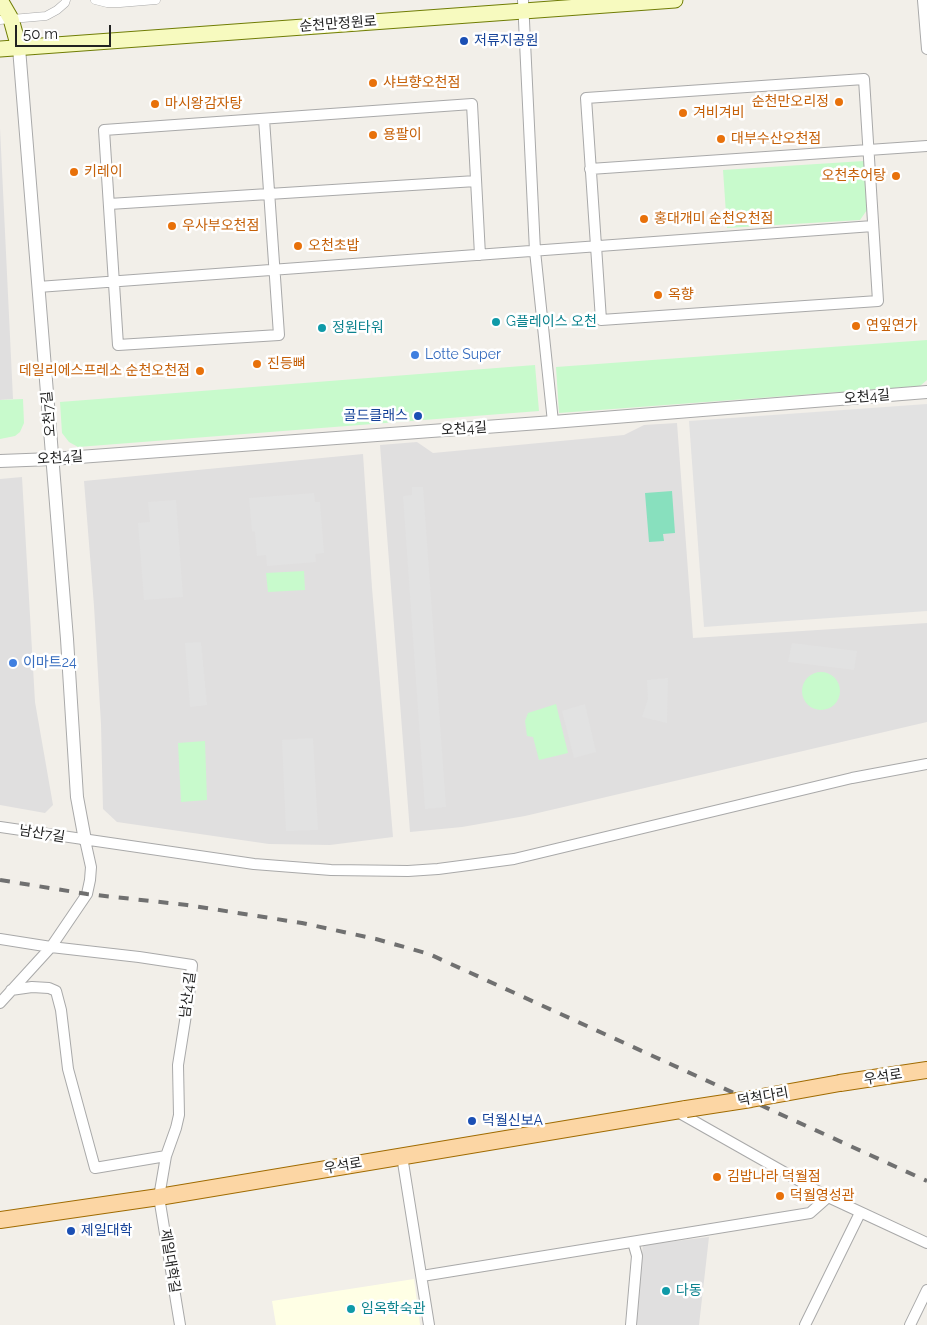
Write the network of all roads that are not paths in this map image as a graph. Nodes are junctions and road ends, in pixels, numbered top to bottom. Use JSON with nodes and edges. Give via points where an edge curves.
{"nodes":[{"id":1,"x":0,"y":0,"type":"edge"},
{"id":2,"x":66,"y":0,"type":"edge"},
{"id":3,"x":95,"y":0,"type":"edge"},
{"id":4,"x":156,"y":0,"type":"edge"},
{"id":5,"x":675,"y":0,"type":"edge"},
{"id":6,"x":923,"y":0,"type":"edge"},
{"id":7,"x":523,"y":5,"type":"edge"},
{"id":8,"x":5,"y":20,"type":"edge"},
{"id":9,"x":18,"y":48,"type":"junction"},
{"id":10,"x":927,"y":49,"type":"edge"},
{"id":11,"x":0,"y":50,"type":"edge"},
{"id":12,"x":264,"y":119,"type":"junction"},
{"id":13,"x":927,"y":146,"type":"edge"},
{"id":14,"x":868,"y":150,"type":"junction"},
{"id":15,"x":590,"y":169,"type":"junction"},
{"id":16,"x":476,"y":181,"type":"junction"},
{"id":17,"x":268,"y":194,"type":"junction"},
{"id":18,"x":109,"y":204,"type":"junction"},
{"id":19,"x":873,"y":226,"type":"junction"},
{"id":20,"x":596,"y":247,"type":"junction"},
{"id":21,"x":536,"y":251,"type":"junction"},
{"id":22,"x":480,"y":255,"type":"junction"},
{"id":23,"x":274,"y":270,"type":"junction"},
{"id":24,"x":114,"y":281,"type":"junction"},
{"id":25,"x":38,"y":287,"type":"junction"},
{"id":26,"x":927,"y":392,"type":"edge"},
{"id":27,"x":553,"y":422,"type":"junction"},
{"id":28,"x":52,"y":459,"type":"junction"},
{"id":29,"x":0,"y":461,"type":"edge"},
{"id":30,"x":927,"y":764,"type":"edge"},
{"id":31,"x":0,"y":827,"type":"edge"},
{"id":32,"x":85,"y":840,"type":"junction"},
{"id":33,"x":0,"y":939,"type":"edge"},
{"id":34,"x":50,"y":947,"type":"junction"},
{"id":35,"x":11,"y":990,"type":"junction"},
{"id":36,"x":0,"y":1003,"type":"edge"},
{"id":37,"x":927,"y":1070,"type":"edge"},
{"id":38,"x":840,"y":1083,"type":"joint"},
{"id":39,"x":681,"y":1110,"type":"junction"},
{"id":40,"x":166,"y":1156,"type":"junction"},
{"id":41,"x":402,"y":1156,"type":"junction"},
{"id":42,"x":828,"y":1197,"type":"junction"},
{"id":43,"x":159,"y":1198,"type":"junction"},
{"id":44,"x":860,"y":1213,"type":"junction"},
{"id":45,"x":0,"y":1220,"type":"edge"},
{"id":46,"x":633,"y":1242,"type":"junction"},
{"id":47,"x":927,"y":1243,"type":"edge"},
{"id":48,"x":422,"y":1276,"type":"junction"},
{"id":49,"x":927,"y":1290,"type":"edge"},
{"id":50,"x":180,"y":1325,"type":"edge"},
{"id":51,"x":429,"y":1325,"type":"edge"},
{"id":52,"x":631,"y":1325,"type":"edge"},
{"id":53,"x":805,"y":1325,"type":"edge"},
{"id":54,"x":910,"y":1325,"type":"edge"}],
"edges":[{"from":1,"to":8,"type":"main road"},
{"from":2,"to":8,"type":"street","via":[[46,16]]},
{"from":3,"to":4,"type":"street","via":[[107,3]]},
{"from":5,"to":7,"type":"main road","name":"순천만정원로"},
{"from":6,"to":10,"type":"street"},
{"from":7,"to":9,"type":"main road","name":"순천만정원로"},
{"from":7,"to":21,"type":"street"},
{"from":8,"to":9,"type":"main road"},
{"from":9,"to":11,"type":"main road","name":"순천만정원로"},
{"from":9,"to":25,"type":"street","name":"오천7길"},
{"from":12,"to":16,"type":"street","via":[[472,104]]},
{"from":12,"to":17,"type":"street"},
{"from":12,"to":18,"type":"street","via":[[104,130]]},
{"from":13,"to":14,"type":"street"},
{"from":14,"to":15,"type":"street"},
{"from":14,"to":15,"type":"street","via":[[864,79],[586,98]]},
{"from":14,"to":19,"type":"street"},
{"from":15,"to":20,"type":"street"},
{"from":16,"to":17,"type":"street"},
{"from":16,"to":22,"type":"street"},
{"from":17,"to":18,"type":"street"},
{"from":17,"to":23,"type":"street"},
{"from":18,"to":24,"type":"street"},
{"from":19,"to":20,"type":"street"},
{"from":19,"to":20,"type":"street","via":[[878,302],[600,320]]},
{"from":20,"to":21,"type":"street"},
{"from":21,"to":22,"type":"street"},
{"from":21,"to":27,"type":"street"},
{"from":22,"to":23,"type":"street"},
{"from":23,"to":24,"type":"street"},
{"from":23,"to":24,"type":"street","via":[[279,335],[118,345]]},
{"from":24,"to":25,"type":"street"},
{"from":25,"to":28,"type":"street","name":"오천7길"},
{"from":26,"to":27,"type":"street","name":"오천4길"},
{"from":27,"to":28,"type":"street","name":"오천4길"},
{"from":28,"to":29,"type":"street","name":"오천4길"},
{"from":28,"to":32,"type":"street","name":"오천7길","via":[[77,797]]},
{"from":30,"to":32,"type":"street","name":"남산7길","via":[[852,778],[514,859],[438,869],[331,870],[254,864]]},
{"from":31,"to":32,"type":"street","name":"남산7길"},
{"from":32,"to":34,"type":"street","via":[[91,867],[87,894]]},
{"from":33,"to":34,"type":"street","name":"남산4길"},
{"from":34,"to":35,"type":"street"},
{"from":34,"to":40,"type":"street","name":"남산4길","via":[[192,965],[178,1065],[179,1115]]},
{"from":35,"to":36,"type":"street"},
{"from":35,"to":40,"type":"street","via":[[32,987],[56,991],[62,1010],[68,1069],[95,1168]]},
{"from":37,"to":38,"type":"main road","name":"우석로"},
{"from":38,"to":39,"type":"main road","name":"덕척다리","bridge":true},
{"from":39,"to":41,"type":"main road","name":"우석로"},
{"from":39,"to":42,"type":"street"},
{"from":40,"to":43,"type":"street","name":"제일대학길"},
{"from":41,"to":43,"type":"main road","name":"우석로"},
{"from":41,"to":48,"type":"street"},
{"from":42,"to":44,"type":"street"},
{"from":42,"to":46,"type":"street","via":[[810,1213]]},
{"from":43,"to":45,"type":"main road","name":"우석로"},
{"from":43,"to":50,"type":"street","name":"제일대학길"},
{"from":44,"to":47,"type":"street"},
{"from":44,"to":53,"type":"street"},
{"from":46,"to":48,"type":"street"},
{"from":46,"to":52,"type":"street","via":[[636,1256]]},
{"from":48,"to":51,"type":"street"},
{"from":49,"to":54,"type":"street"}]}
